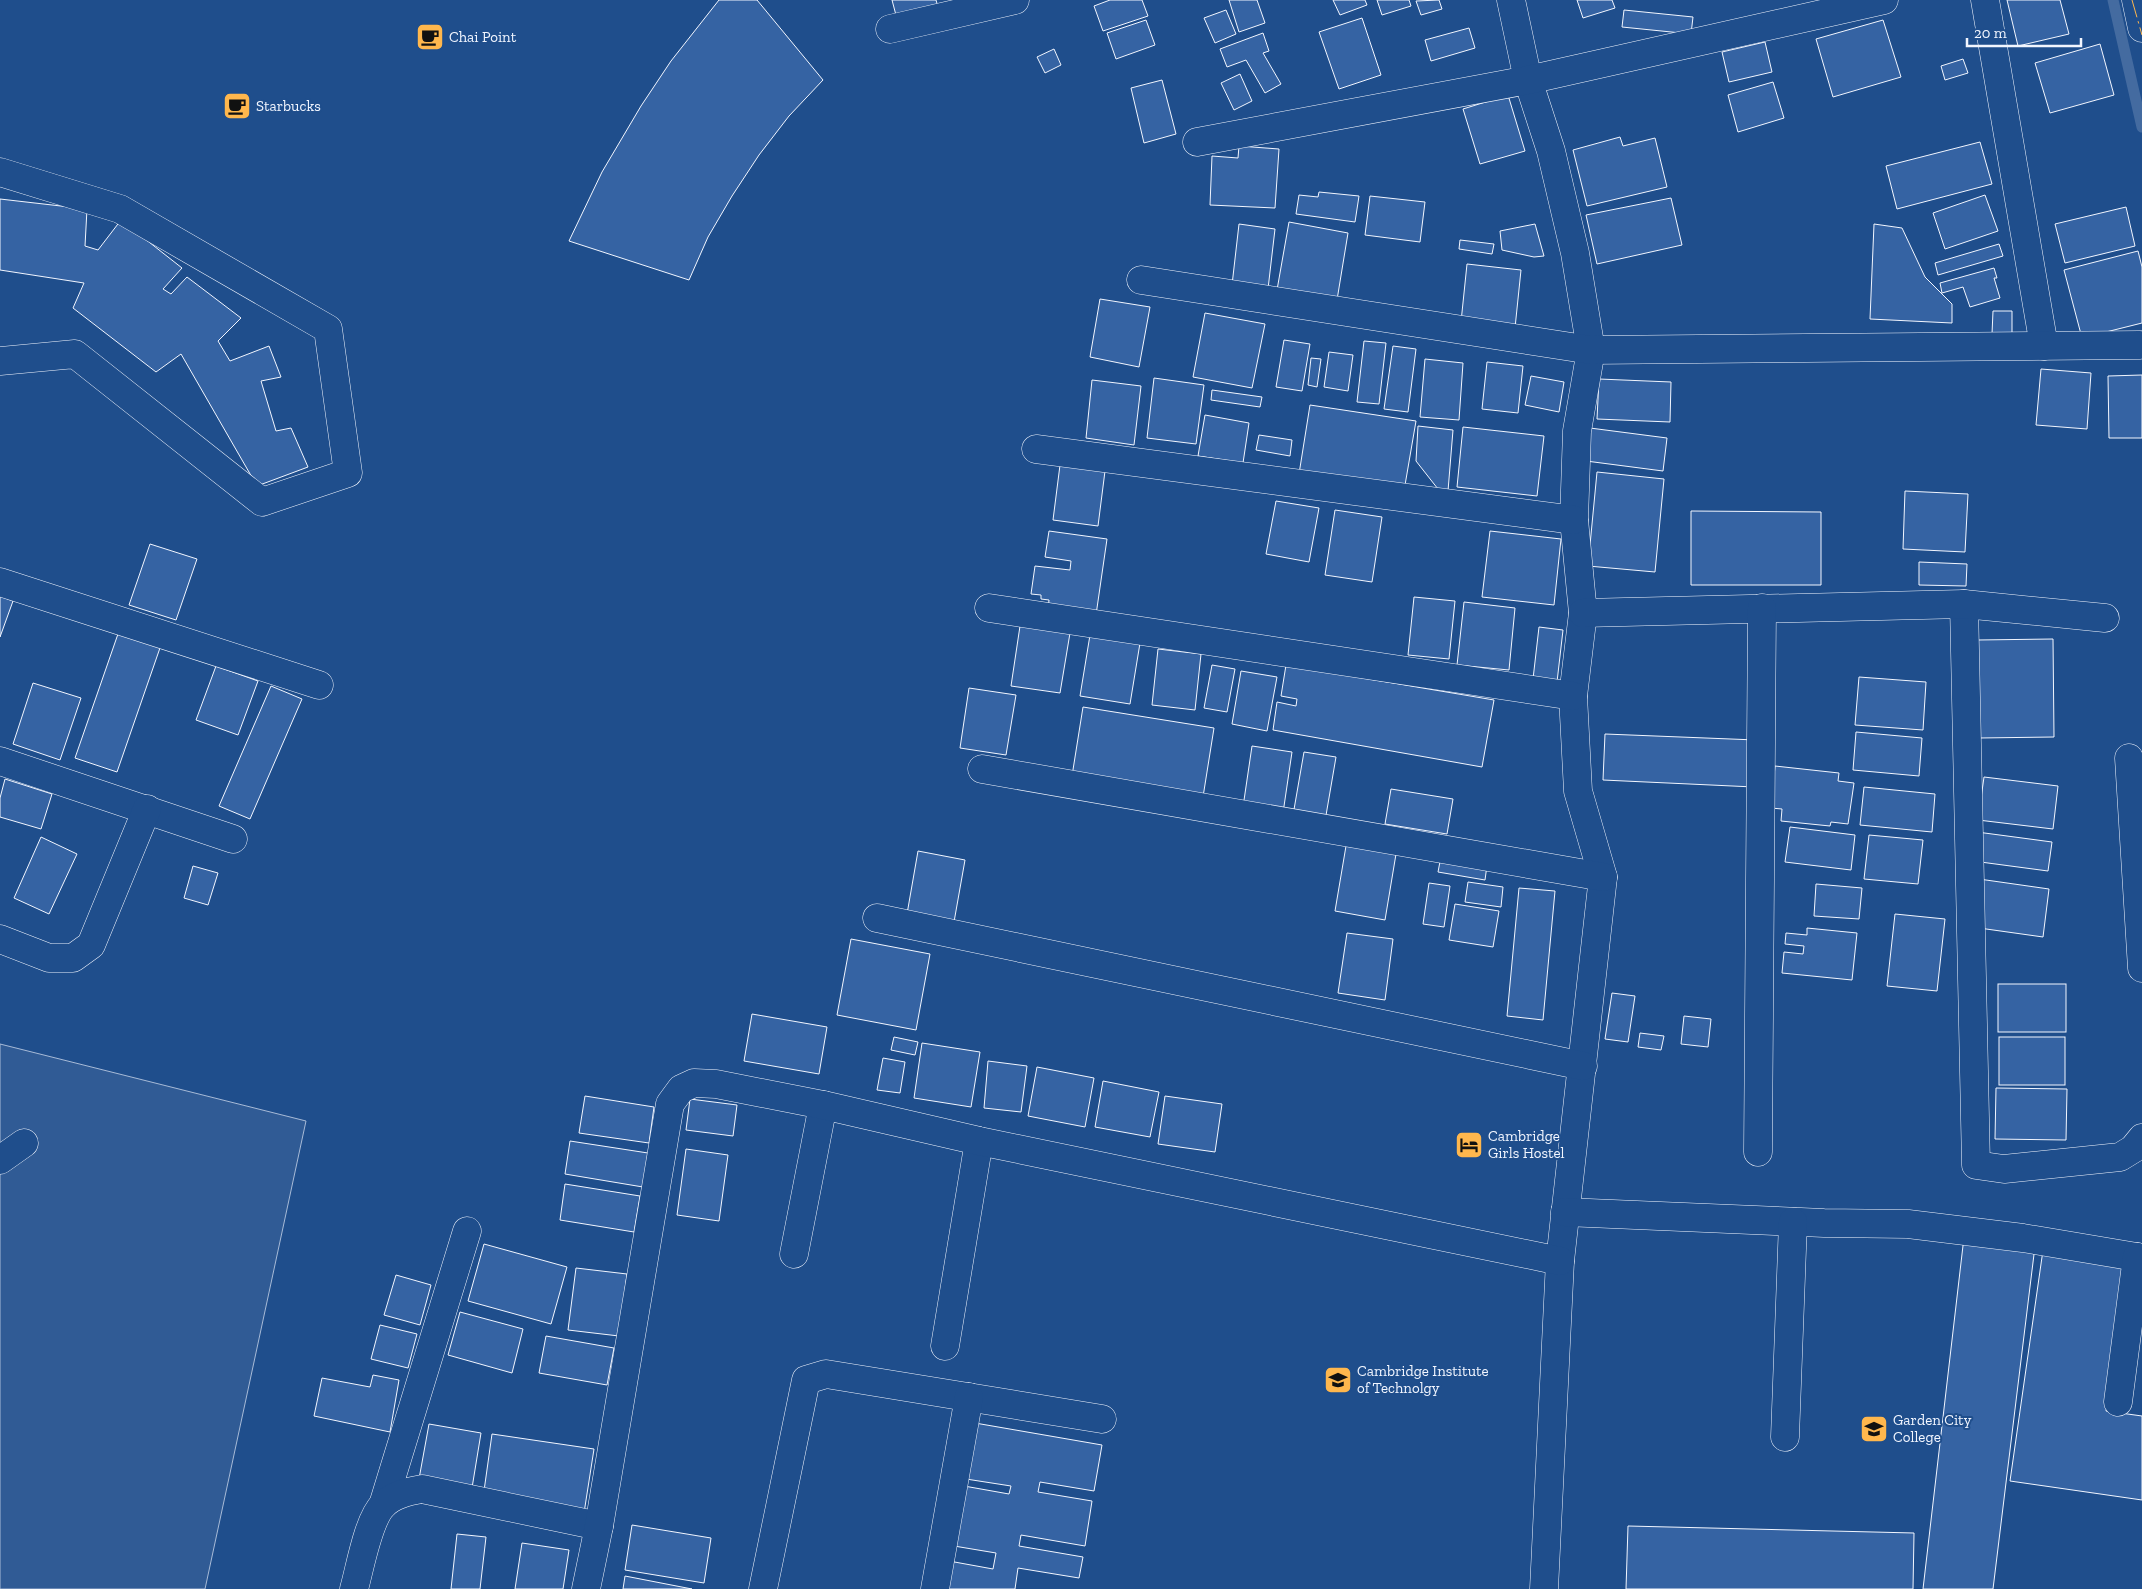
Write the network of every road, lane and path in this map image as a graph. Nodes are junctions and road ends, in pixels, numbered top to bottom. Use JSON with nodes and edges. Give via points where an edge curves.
{"nodes":[{"id":1,"x":1015,"y":0,"type":"edge"},
{"id":2,"x":1511,"y":0,"type":"edge"},
{"id":3,"x":1884,"y":0,"type":"edge"},
{"id":4,"x":1985,"y":0,"type":"edge"},
{"id":5,"x":2136,"y":0,"type":"edge"},
{"id":6,"x":2142,"y":28,"type":"edge"},
{"id":7,"x":890,"y":30,"type":"dead end"},
{"id":8,"x":1528,"y":80,"type":"junction"},
{"id":9,"x":1197,"y":142,"type":"dead end"},
{"id":10,"x":0,"y":172,"type":"edge"},
{"id":11,"x":1141,"y":280,"type":"dead end"},
{"id":12,"x":2140,"y":345,"type":"dead end"},
{"id":13,"x":2044,"y":346,"type":"junction"},
{"id":14,"x":1591,"y":350,"type":"junction"},
{"id":15,"x":0,"y":361,"type":"edge"},
{"id":16,"x":1036,"y":448,"type":"dead end"},
{"id":17,"x":1574,"y":520,"type":"junction"},
{"id":18,"x":0,"y":582,"type":"edge"},
{"id":19,"x":1964,"y":604,"type":"junction"},
{"id":20,"x":989,"y":608,"type":"dead end"},
{"id":21,"x":1762,"y":608,"type":"junction"},
{"id":22,"x":1583,"y":613,"type":"junction"},
{"id":23,"x":2105,"y":618,"type":"dead end"},
{"id":24,"x":319,"y":685,"type":"dead end"},
{"id":25,"x":1573,"y":696,"type":"junction"},
{"id":26,"x":2129,"y":758,"type":"dead end"},
{"id":27,"x":0,"y":761,"type":"edge"},
{"id":28,"x":982,"y":768,"type":"dead end"},
{"id":29,"x":146,"y":810,"type":"junction"},
{"id":30,"x":233,"y":839,"type":"dead end"},
{"id":31,"x":1603,"y":877,"type":"junction"},
{"id":32,"x":877,"y":918,"type":"dead end"},
{"id":33,"x":0,"y":939,"type":"edge"},
{"id":34,"x":2142,"y":968,"type":"edge"},
{"id":35,"x":1583,"y":1066,"type":"junction"},
{"id":36,"x":823,"y":1105,"type":"junction"},
{"id":37,"x":2142,"y":1138,"type":"edge"},
{"id":38,"x":979,"y":1141,"type":"junction"},
{"id":39,"x":24,"y":1142,"type":"dead end"},
{"id":40,"x":1758,"y":1152,"type":"dead end"},
{"id":41,"x":0,"y":1160,"type":"edge"},
{"id":42,"x":1565,"y":1212,"type":"junction"},
{"id":43,"x":1793,"y":1222,"type":"junction"},
{"id":44,"x":467,"y":1231,"type":"dead end"},
{"id":45,"x":794,"y":1254,"type":"dead end"},
{"id":46,"x":2140,"y":1258,"type":"edge"},
{"id":47,"x":1560,"y":1261,"type":"junction"},
{"id":48,"x":945,"y":1346,"type":"dead end"},
{"id":49,"x":969,"y":1397,"type":"junction"},
{"id":50,"x":2118,"y":1402,"type":"dead end"},
{"id":51,"x":1102,"y":1420,"type":"dead end"},
{"id":52,"x":1785,"y":1437,"type":"dead end"},
{"id":53,"x":383,"y":1505,"type":"junction"},
{"id":54,"x":599,"y":1526,"type":"junction"},
{"id":55,"x":354,"y":1589,"type":"edge"},
{"id":56,"x":586,"y":1589,"type":"edge"},
{"id":57,"x":763,"y":1589,"type":"edge"},
{"id":58,"x":935,"y":1589,"type":"edge"},
{"id":59,"x":1544,"y":1589,"type":"edge"}],
"edges":[{"from":1,"to":7,"type":"street"},
{"from":2,"to":8,"type":"street"},
{"from":3,"to":8,"type":"street"},
{"from":4,"to":13,"type":"street"},
{"from":5,"to":6,"type":"street"},
{"from":8,"to":9,"type":"street"},
{"from":8,"to":14,"type":"street","via":[[1551,151],[1573,243]]},
{"from":10,"to":15,"type":"street","via":[[120,209],[328,329],[348,473],[262,502],[75,354]]},
{"from":11,"to":14,"type":"street"},
{"from":12,"to":13,"type":"street"},
{"from":13,"to":14,"type":"street"},
{"from":14,"to":17,"type":"street","via":[[1577,431]]},
{"from":16,"to":17,"type":"street"},
{"from":17,"to":22,"type":"street"},
{"from":18,"to":24,"type":"street"},
{"from":19,"to":21,"type":"street"},
{"from":19,"to":23,"type":"street"},
{"from":19,"to":37,"type":"street","via":[[1976,1165],[2004,1169],[2120,1157]]},
{"from":20,"to":25,"type":"street"},
{"from":21,"to":22,"type":"street"},
{"from":21,"to":40,"type":"street"},
{"from":22,"to":25,"type":"street"},
{"from":25,"to":31,"type":"street","via":[[1578,792]]},
{"from":26,"to":34,"type":"street"},
{"from":27,"to":29,"type":"street"},
{"from":28,"to":31,"type":"street"},
{"from":29,"to":30,"type":"street"},
{"from":29,"to":33,"type":"street","via":[[92,945],[73,958],[49,958]]},
{"from":31,"to":35,"type":"street"},
{"from":32,"to":35,"type":"street"},
{"from":35,"to":42,"type":"street"},
{"from":36,"to":38,"type":"street"},
{"from":36,"to":45,"type":"street"},
{"from":36,"to":54,"type":"street","via":[[716,1084],[694,1083],[681,1089],[670,1104]]},
{"from":38,"to":47,"type":"street"},
{"from":38,"to":48,"type":"street"},
{"from":39,"to":41,"type":"street"},
{"from":42,"to":43,"type":"street"},
{"from":42,"to":47,"type":"street"},
{"from":43,"to":46,"type":"street","via":[[1908,1224],[2022,1238]]},
{"from":43,"to":52,"type":"street"},
{"from":44,"to":53,"type":"street"},
{"from":46,"to":50,"type":"street"},
{"from":47,"to":59,"type":"street"},
{"from":49,"to":51,"type":"street"},
{"from":49,"to":57,"type":"street","via":[[826,1374],[806,1380]]},
{"from":49,"to":58,"type":"street"},
{"from":53,"to":54,"type":"street","via":[[403,1492],[422,1489]]},
{"from":53,"to":55,"type":"street","via":[[372,1522]]},
{"from":54,"to":56,"type":"street"}]}
